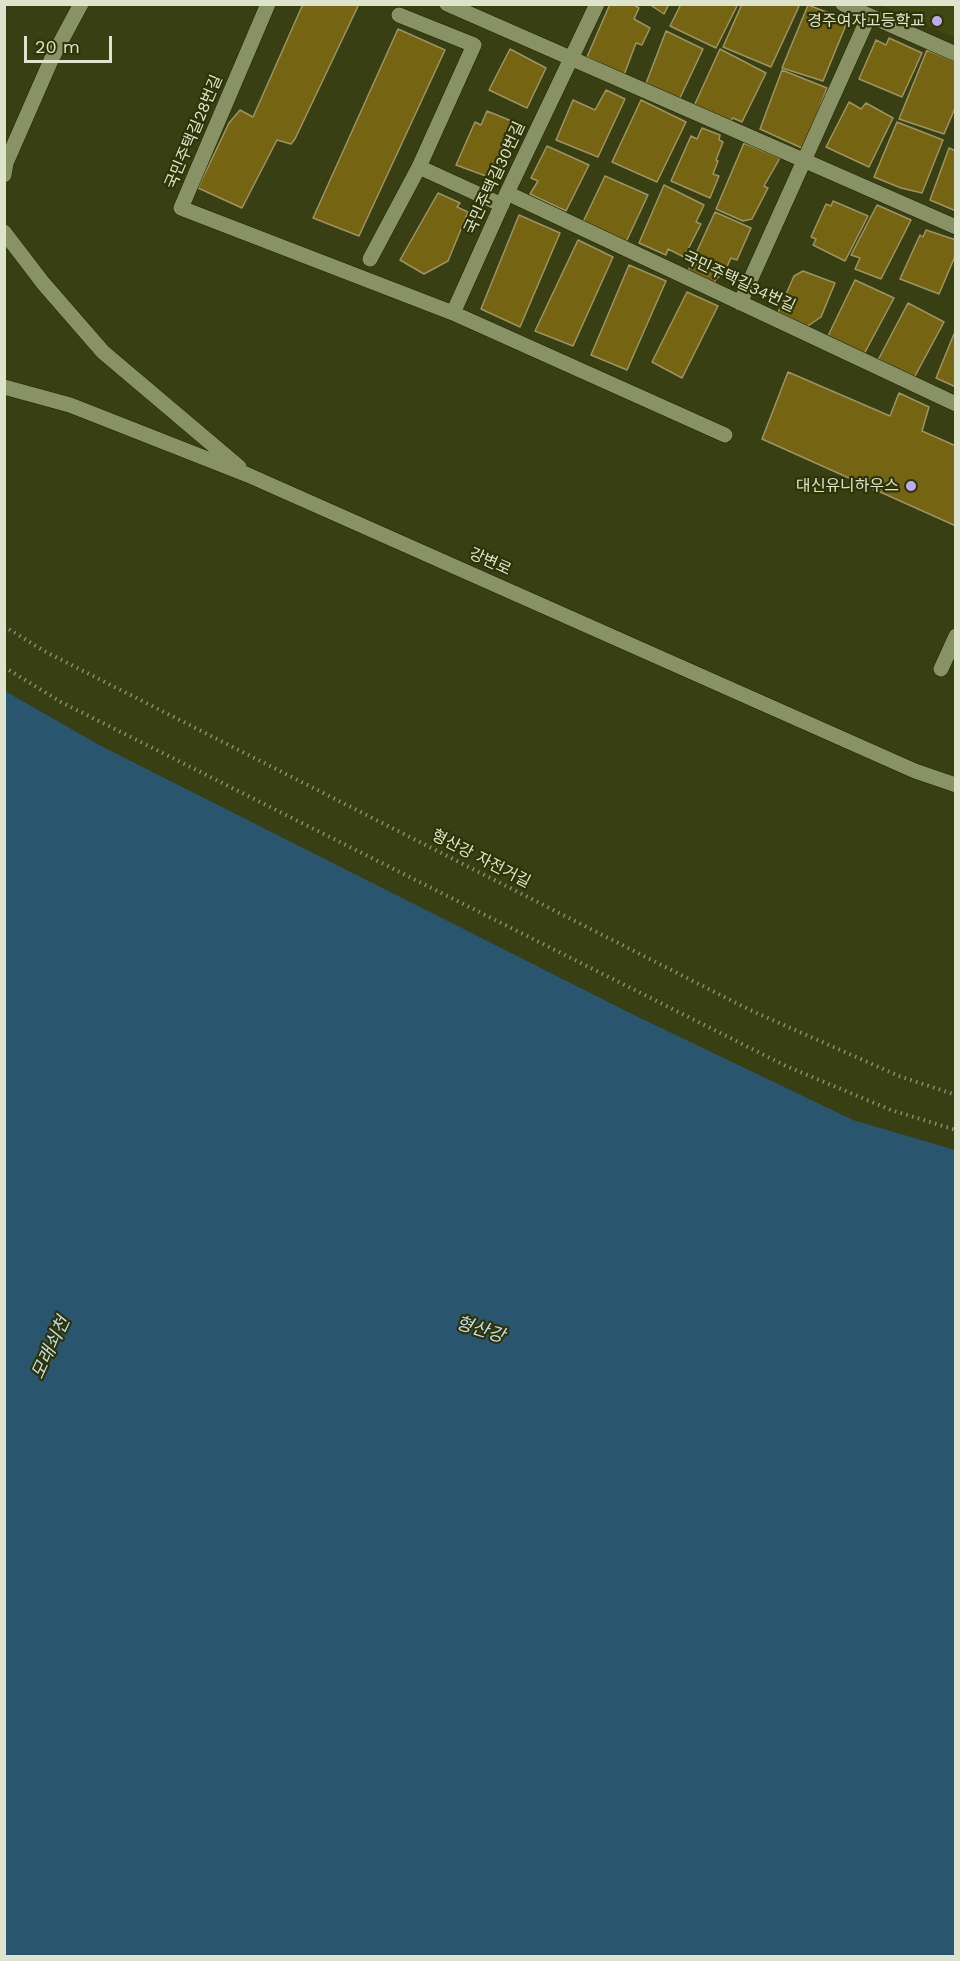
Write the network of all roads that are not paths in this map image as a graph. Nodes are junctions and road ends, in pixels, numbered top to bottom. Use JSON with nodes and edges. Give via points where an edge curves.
{"nodes":[{"id":1,"x":81,"y":4,"type":"edge"},
{"id":2,"x":268,"y":4,"type":"edge"},
{"id":3,"x":447,"y":4,"type":"edge"},
{"id":4,"x":597,"y":4,"type":"edge"},
{"id":5,"x":843,"y":4,"type":"edge"},
{"id":6,"x":399,"y":15,"type":"dead end"},
{"id":7,"x":869,"y":16,"type":"junction"},
{"id":8,"x":956,"y":54,"type":"edge"},
{"id":9,"x":572,"y":58,"type":"junction"},
{"id":10,"x":805,"y":160,"type":"junction"},
{"id":11,"x":419,"y":167,"type":"junction"},
{"id":12,"x":4,"y":175,"type":"edge"},
{"id":13,"x":504,"y":199,"type":"junction"},
{"id":14,"x":956,"y":227,"type":"edge"},
{"id":15,"x":4,"y":232,"type":"edge"},
{"id":16,"x":370,"y":259,"type":"dead end"},
{"id":17,"x":740,"y":303,"type":"junction"},
{"id":18,"x":453,"y":313,"type":"junction"},
{"id":19,"x":4,"y":387,"type":"edge"},
{"id":20,"x":956,"y":404,"type":"edge"},
{"id":21,"x":724,"y":435,"type":"dead end"},
{"id":22,"x":248,"y":475,"type":"junction"},
{"id":23,"x":956,"y":636,"type":"edge"},
{"id":24,"x":941,"y":669,"type":"dead end"},
{"id":25,"x":956,"y":785,"type":"edge"}],
"edges":[{"from":1,"to":12,"type":"street","via":[[52,58]]},
{"from":2,"to":18,"type":"street","name":"국민주택길28번길","via":[[181,208]]},
{"from":3,"to":9,"type":"street"},
{"from":4,"to":9,"type":"street"},
{"from":5,"to":7,"type":"street"},
{"from":6,"to":11,"type":"street","via":[[474,45]]},
{"from":7,"to":8,"type":"street"},
{"from":7,"to":10,"type":"street"},
{"from":9,"to":10,"type":"street"},
{"from":9,"to":13,"type":"street","name":"국민주택길30번길"},
{"from":10,"to":14,"type":"street"},
{"from":10,"to":17,"type":"street"},
{"from":11,"to":13,"type":"street","name":"국민주택길34번길"},
{"from":11,"to":16,"type":"street"},
{"from":13,"to":17,"type":"street","name":"국민주택길34번길"},
{"from":13,"to":18,"type":"street","name":"국민주택길30번길"},
{"from":15,"to":22,"type":"street","via":[[103,352]]},
{"from":17,"to":20,"type":"street","name":"국민주택길34번길"},
{"from":18,"to":21,"type":"street"},
{"from":19,"to":22,"type":"street","name":"강변로","via":[[70,405]]},
{"from":22,"to":25,"type":"street","name":"강변로","via":[[915,771]]},
{"from":23,"to":24,"type":"street"}]}
